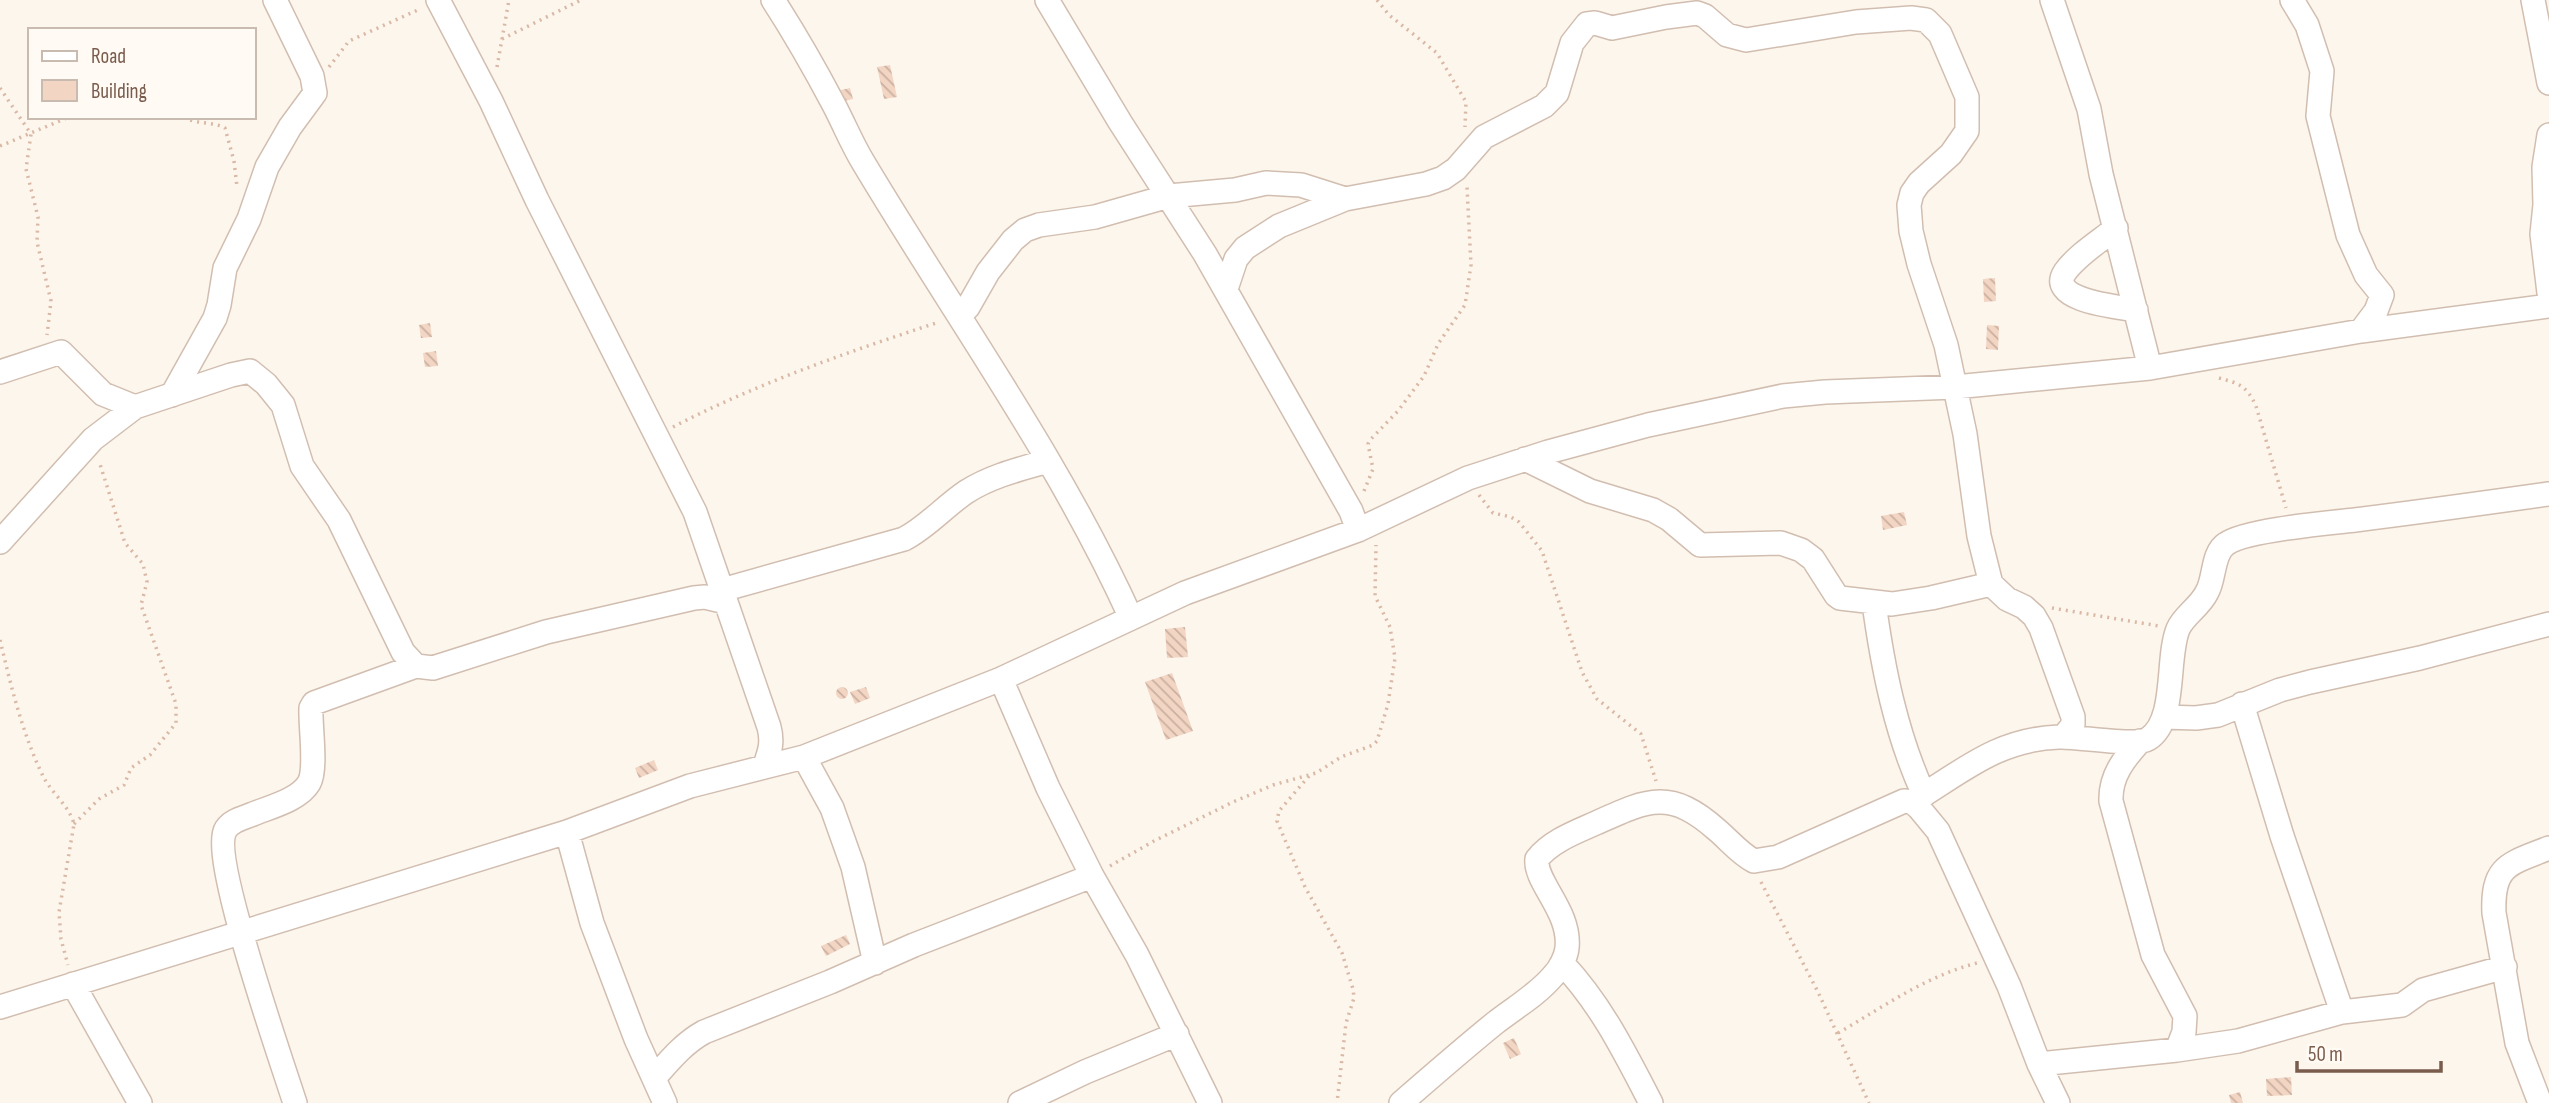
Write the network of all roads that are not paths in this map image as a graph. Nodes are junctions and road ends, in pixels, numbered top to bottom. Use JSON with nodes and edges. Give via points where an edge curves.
{"nodes":[{"id":1,"x":275,"y":0,"type":"edge"},
{"id":2,"x":438,"y":0,"type":"edge"},
{"id":3,"x":773,"y":0,"type":"edge"},
{"id":4,"x":1047,"y":0,"type":"edge"},
{"id":5,"x":2052,"y":0,"type":"edge"},
{"id":6,"x":2292,"y":0,"type":"edge"},
{"id":7,"x":2533,"y":0,"type":"edge"},
{"id":8,"x":2549,"y":83,"type":"edge"},
{"id":9,"x":2549,"y":135,"type":"edge"},
{"id":10,"x":1169,"y":196,"type":"junction"},
{"id":11,"x":1345,"y":199,"type":"junction"},
{"id":12,"x":2116,"y":228,"type":"junction"},
{"id":13,"x":1226,"y":289,"type":"junction"},
{"id":14,"x":2549,"y":293,"type":"edge"},
{"id":15,"x":2549,"y":306,"type":"edge"},
{"id":16,"x":2136,"y":310,"type":"junction"},
{"id":17,"x":960,"y":315,"type":"junction"},
{"id":18,"x":2361,"y":331,"type":"junction"},
{"id":19,"x":2150,"y":368,"type":"junction"},
{"id":20,"x":0,"y":372,"type":"edge"},
{"id":21,"x":1955,"y":387,"type":"junction"},
{"id":22,"x":172,"y":395,"type":"junction"},
{"id":23,"x":135,"y":407,"type":"junction"},
{"id":24,"x":1525,"y":459,"type":"junction"},
{"id":25,"x":1048,"y":461,"type":"junction"},
{"id":26,"x":2549,"y":494,"type":"edge"},
{"id":27,"x":1362,"y":521,"type":"junction"},
{"id":28,"x":0,"y":542,"type":"edge"},
{"id":29,"x":1991,"y":584,"type":"junction"},
{"id":30,"x":724,"y":596,"type":"junction"},
{"id":31,"x":1874,"y":603,"type":"junction"},
{"id":32,"x":1131,"y":618,"type":"junction"},
{"id":33,"x":2549,"y":624,"type":"edge"},
{"id":34,"x":416,"y":666,"type":"junction"},
{"id":35,"x":1001,"y":679,"type":"junction"},
{"id":36,"x":2242,"y":704,"type":"junction"},
{"id":37,"x":2164,"y":717,"type":"junction"},
{"id":38,"x":2064,"y":736,"type":"junction"},
{"id":39,"x":2140,"y":741,"type":"junction"},
{"id":40,"x":804,"y":757,"type":"junction"},
{"id":41,"x":765,"y":765,"type":"junction"},
{"id":42,"x":1918,"y":799,"type":"junction"},
{"id":43,"x":568,"y":832,"type":"junction"},
{"id":44,"x":2549,"y":848,"type":"edge"},
{"id":45,"x":1092,"y":876,"type":"junction"},
{"id":46,"x":240,"y":932,"type":"junction"},
{"id":47,"x":875,"y":963,"type":"junction"},
{"id":48,"x":1562,"y":963,"type":"junction"},
{"id":49,"x":2505,"y":967,"type":"junction"},
{"id":50,"x":72,"y":984,"type":"junction"},
{"id":51,"x":0,"y":1007,"type":"edge"},
{"id":52,"x":2342,"y":1012,"type":"junction"},
{"id":53,"x":1177,"y":1034,"type":"junction"},
{"id":54,"x":2177,"y":1050,"type":"junction"},
{"id":55,"x":2039,"y":1064,"type":"junction"},
{"id":56,"x":654,"y":1077,"type":"junction"},
{"id":57,"x":140,"y":1103,"type":"edge"},
{"id":58,"x":295,"y":1103,"type":"edge"},
{"id":59,"x":665,"y":1103,"type":"edge"},
{"id":60,"x":1020,"y":1103,"type":"edge"},
{"id":61,"x":1210,"y":1103,"type":"edge"},
{"id":62,"x":1401,"y":1103,"type":"edge"},
{"id":63,"x":1651,"y":1103,"type":"edge"},
{"id":64,"x":2058,"y":1103,"type":"edge"},
{"id":65,"x":2540,"y":1103,"type":"edge"}],
"edges":[{"from":1,"to":22,"type":"street","via":[[312,76],[313,98],[267,167],[225,268],[215,318]]},
{"from":2,"to":30,"type":"street","via":[[695,512]]},
{"from":3,"to":17,"type":"street","via":[[813,64],[862,160]]},
{"from":4,"to":10,"type":"street"},
{"from":5,"to":12,"type":"street","via":[[2089,109]]},
{"from":6,"to":18,"type":"street","via":[[2307,24],[2322,71],[2318,116],[2348,235],[2366,275],[2382,295]]},
{"from":7,"to":8,"type":"street"},
{"from":9,"to":14,"type":"street","via":[[2542,234]]},
{"from":10,"to":11,"type":"street","via":[[1284,182]]},
{"from":10,"to":13,"type":"street"},
{"from":10,"to":17,"type":"street","via":[[1025,230],[999,256]]},
{"from":11,"to":13,"type":"street","via":[[1279,226],[1245,248]]},
{"from":11,"to":21,"type":"street","via":[[1443,178],[1484,137],[1552,100],[1572,43],[1587,24],[1612,28],[1697,13],[1727,35],[1746,40],[1856,22],[1926,20],[1940,34],[1967,97],[1969,118],[1967,131],[1951,154],[1919,183],[1909,205],[1915,251]]},
{"from":12,"to":16,"type":"street"},
{"from":12,"to":16,"type":"street","via":[[2065,272],[2063,287],[2086,301]]},
{"from":13,"to":27,"type":"street"},
{"from":15,"to":18,"type":"street"},
{"from":16,"to":19,"type":"street"},
{"from":17,"to":25,"type":"street"},
{"from":18,"to":19,"type":"street"},
{"from":19,"to":21,"type":"street"},
{"from":20,"to":23,"type":"street","via":[[61,352],[103,394]]},
{"from":21,"to":24,"type":"street","via":[[1783,396],[1648,425]]},
{"from":21,"to":29,"type":"street"},
{"from":22,"to":23,"type":"street"},
{"from":22,"to":34,"type":"street","via":[[250,371],[265,384],[282,405],[302,466],[340,520],[403,652]]},
{"from":23,"to":28,"type":"street","via":[[93,439]]},
{"from":24,"to":27,"type":"street"},
{"from":24,"to":31,"type":"street","via":[[1590,491],[1653,510],[1700,545],[1781,543],[1801,550],[1813,559],[1838,597]]},
{"from":25,"to":30,"type":"street","via":[[984,481],[904,539],[790,569]]},
{"from":25,"to":32,"type":"street","via":[[1103,556]]},
{"from":26,"to":37,"type":"street","via":[[2291,527],[2235,539],[2221,547],[2208,591],[2178,630]]},
{"from":27,"to":32,"type":"street"},
{"from":29,"to":31,"type":"street","via":[[1914,602]]},
{"from":29,"to":38,"type":"street","via":[[2024,607],[2041,628],[2073,717]]},
{"from":30,"to":34,"type":"street","via":[[694,598],[546,632],[433,668]]},
{"from":30,"to":41,"type":"street","via":[[772,738]]},
{"from":31,"to":42,"type":"street","via":[[1887,684]]},
{"from":32,"to":35,"type":"street"},
{"from":33,"to":36,"type":"street","via":[[2310,682]]},
{"from":34,"to":46,"type":"street","via":[[314,704],[309,782],[289,798],[234,821],[226,829],[225,859]]},
{"from":35,"to":40,"type":"street"},
{"from":35,"to":45,"type":"street"},
{"from":36,"to":37,"type":"street","via":[[2218,715]]},
{"from":36,"to":52,"type":"street"},
{"from":37,"to":39,"type":"street","via":[[2149,739]]},
{"from":38,"to":39,"type":"street"},
{"from":38,"to":42,"type":"street","via":[[1998,749]]},
{"from":39,"to":54,"type":"street","via":[[2112,781],[2111,801],[2153,955],[2185,1016]]},
{"from":40,"to":41,"type":"street"},
{"from":40,"to":47,"type":"street","via":[[822,786],[853,867]]},
{"from":41,"to":43,"type":"street","via":[[690,786]]},
{"from":42,"to":48,"type":"street","via":[[1766,860],[1750,859],[1714,827],[1674,802],[1648,801],[1573,834],[1537,859],[1537,868],[1567,927]]},
{"from":42,"to":55,"type":"street","via":[[1938,831]]},
{"from":43,"to":46,"type":"street"},
{"from":43,"to":56,"type":"street","via":[[592,923]]},
{"from":44,"to":49,"type":"street","via":[[2507,866],[2498,877],[2494,913]]},
{"from":45,"to":47,"type":"street"},
{"from":45,"to":53,"type":"street"},
{"from":46,"to":50,"type":"street"},
{"from":46,"to":58,"type":"street"},
{"from":47,"to":56,"type":"street","via":[[704,1032]]},
{"from":48,"to":62,"type":"street","via":[[1543,986]]},
{"from":48,"to":63,"type":"street","via":[[1610,1026]]},
{"from":49,"to":52,"type":"street","via":[[2423,990],[2402,1005]]},
{"from":49,"to":65,"type":"street","via":[[2517,1043]]},
{"from":50,"to":51,"type":"street"},
{"from":50,"to":57,"type":"street"},
{"from":52,"to":54,"type":"street","via":[[2238,1041]]},
{"from":53,"to":60,"type":"street"},
{"from":53,"to":61,"type":"street"},
{"from":54,"to":55,"type":"street"},
{"from":55,"to":64,"type":"street"},
{"from":56,"to":59,"type":"street"}]}
